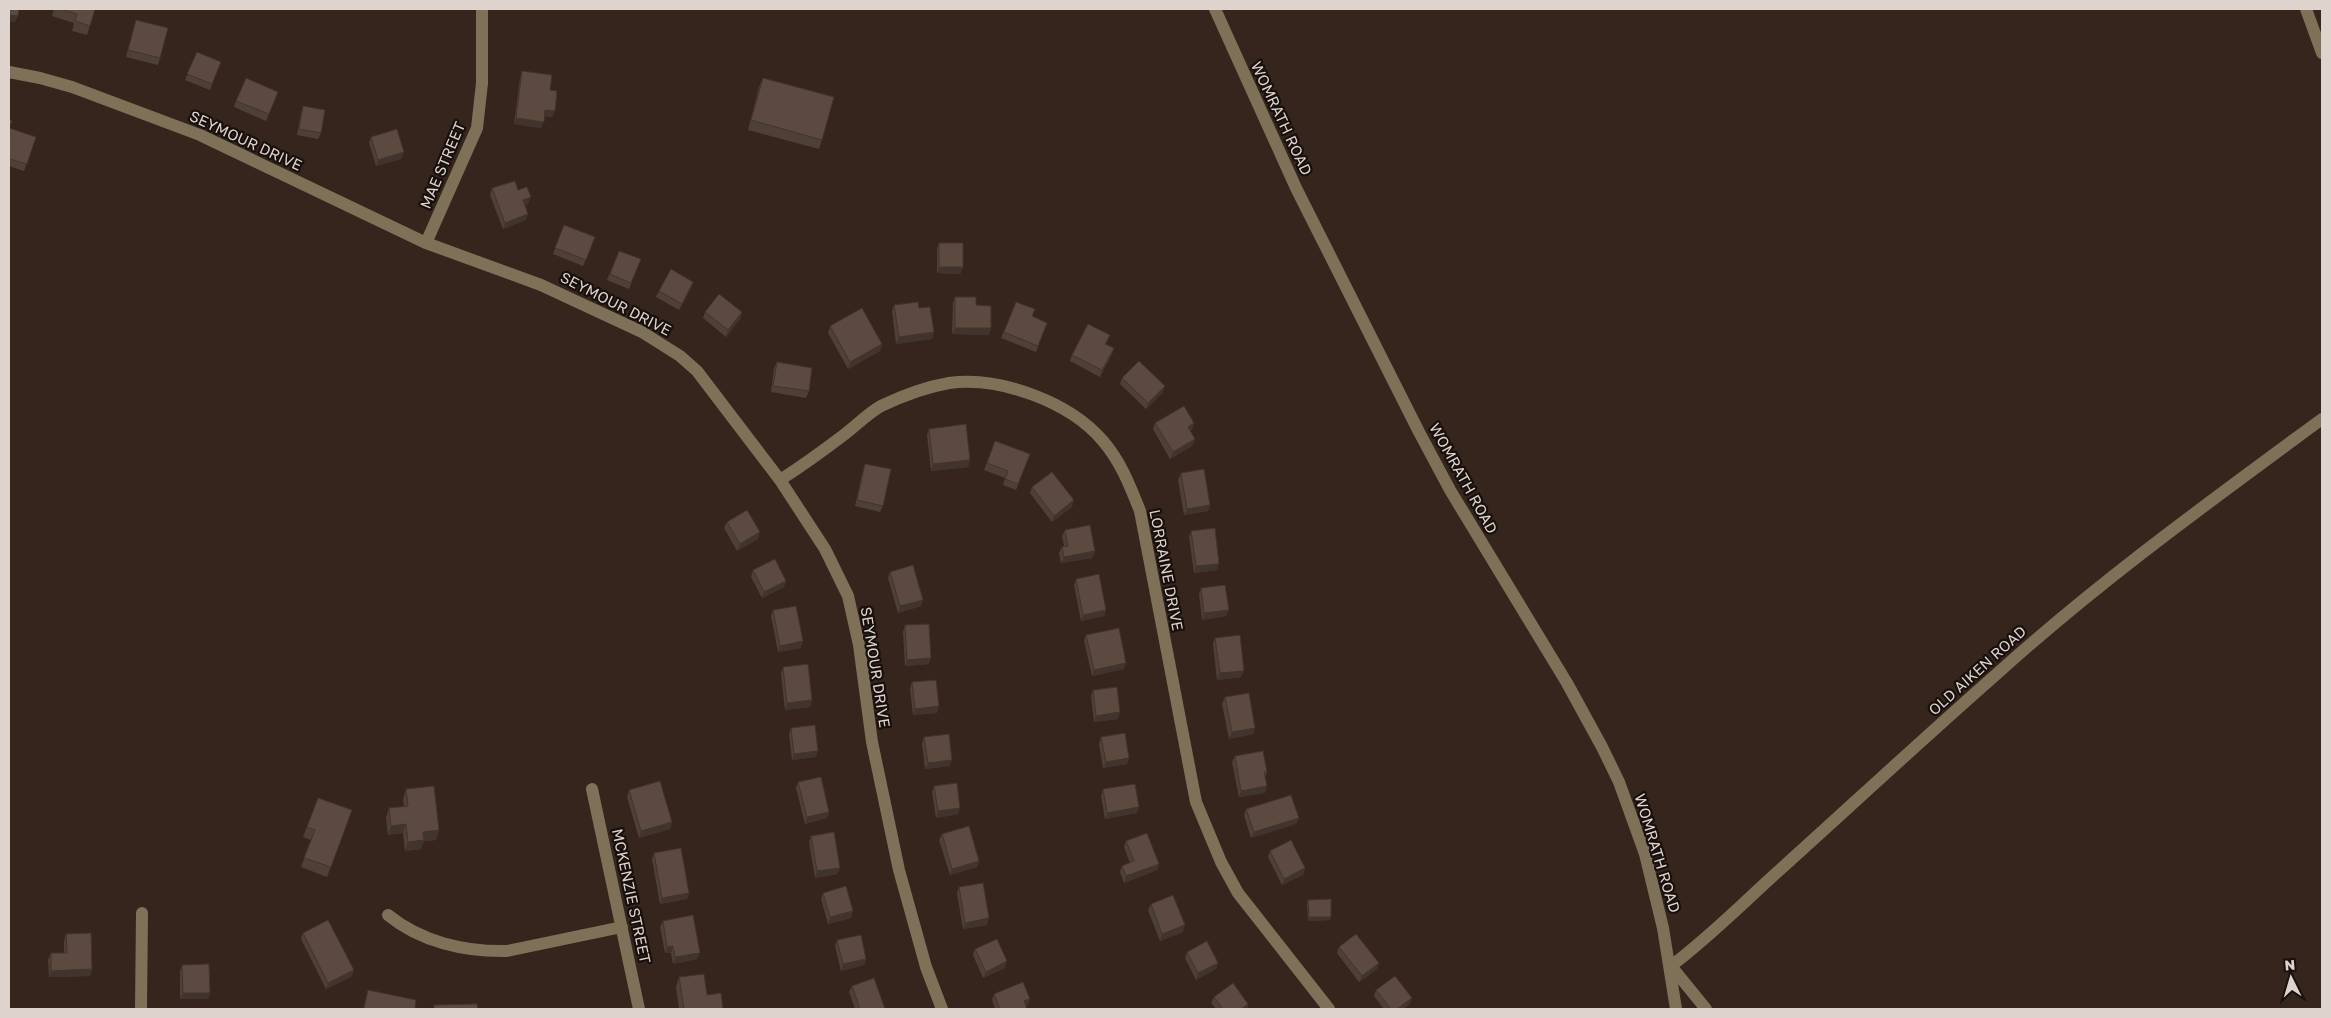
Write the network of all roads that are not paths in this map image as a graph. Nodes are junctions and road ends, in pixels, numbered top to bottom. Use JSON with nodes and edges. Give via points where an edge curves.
{"nodes":[{"id":1,"x":482,"y":9,"type":"edge"},
{"id":2,"x":1214,"y":9,"type":"edge"},
{"id":3,"x":2306,"y":9,"type":"edge"},
{"id":4,"x":2322,"y":53,"type":"edge"},
{"id":5,"x":9,"y":72,"type":"edge"},
{"id":6,"x":426,"y":242,"type":"junction"},
{"id":7,"x":2322,"y":419,"type":"edge"},
{"id":8,"x":780,"y":480,"type":"junction"},
{"id":9,"x":592,"y":789,"type":"dead end"},
{"id":10,"x":142,"y":913,"type":"dead end"},
{"id":11,"x":388,"y":915,"type":"dead end"},
{"id":12,"x":622,"y":926,"type":"junction"},
{"id":13,"x":1671,"y":966,"type":"junction"},
{"id":14,"x":141,"y":1009,"type":"edge"},
{"id":15,"x":640,"y":1009,"type":"edge"},
{"id":16,"x":942,"y":1009,"type":"edge"},
{"id":17,"x":1329,"y":1009,"type":"edge"},
{"id":18,"x":1676,"y":1009,"type":"edge"},
{"id":19,"x":1706,"y":1009,"type":"edge"}],
"edges":[{"from":1,"to":6,"type":"street","name":"MAE STREET","via":[[482,83],[477,128]]},
{"from":2,"to":13,"type":"street","name":"WOMRATH ROAD","via":[[1296,188],[1450,490],[1567,683],[1611,764],[1645,854]]},
{"from":3,"to":4,"type":"street"},
{"from":5,"to":6,"type":"street","name":"SEYMOUR DRIVE","via":[[72,87],[200,135]]},
{"from":6,"to":8,"type":"street","name":"SEYMOUR DRIVE","via":[[542,285],[662,343],[696,371]]},
{"from":7,"to":13,"type":"street","name":"OLD AIKEN ROAD","via":[[2152,543],[2083,599],[2000,670],[1701,944]]},
{"from":8,"to":16,"type":"street","name":"SEYMOUR DRIVE","via":[[825,549],[848,596],[859,645],[872,742],[899,870],[926,967]]},
{"from":8,"to":17,"type":"street","name":"LORRAINE DRIVE","via":[[879,408],[932,386],[969,382],[1014,389],[1053,402],[1088,426],[1115,457],[1140,511],[1196,802],[1207,832],[1238,893]]},
{"from":9,"to":12,"type":"street","name":"MCKENZIE STREET"},
{"from":10,"to":14,"type":"street"},
{"from":11,"to":12,"type":"street","via":[[431,940],[493,951],[507,951]]},
{"from":12,"to":15,"type":"street","name":"MCKENZIE STREET"},
{"from":13,"to":18,"type":"street","name":"WOMRATH ROAD"},
{"from":13,"to":19,"type":"street"}]}
